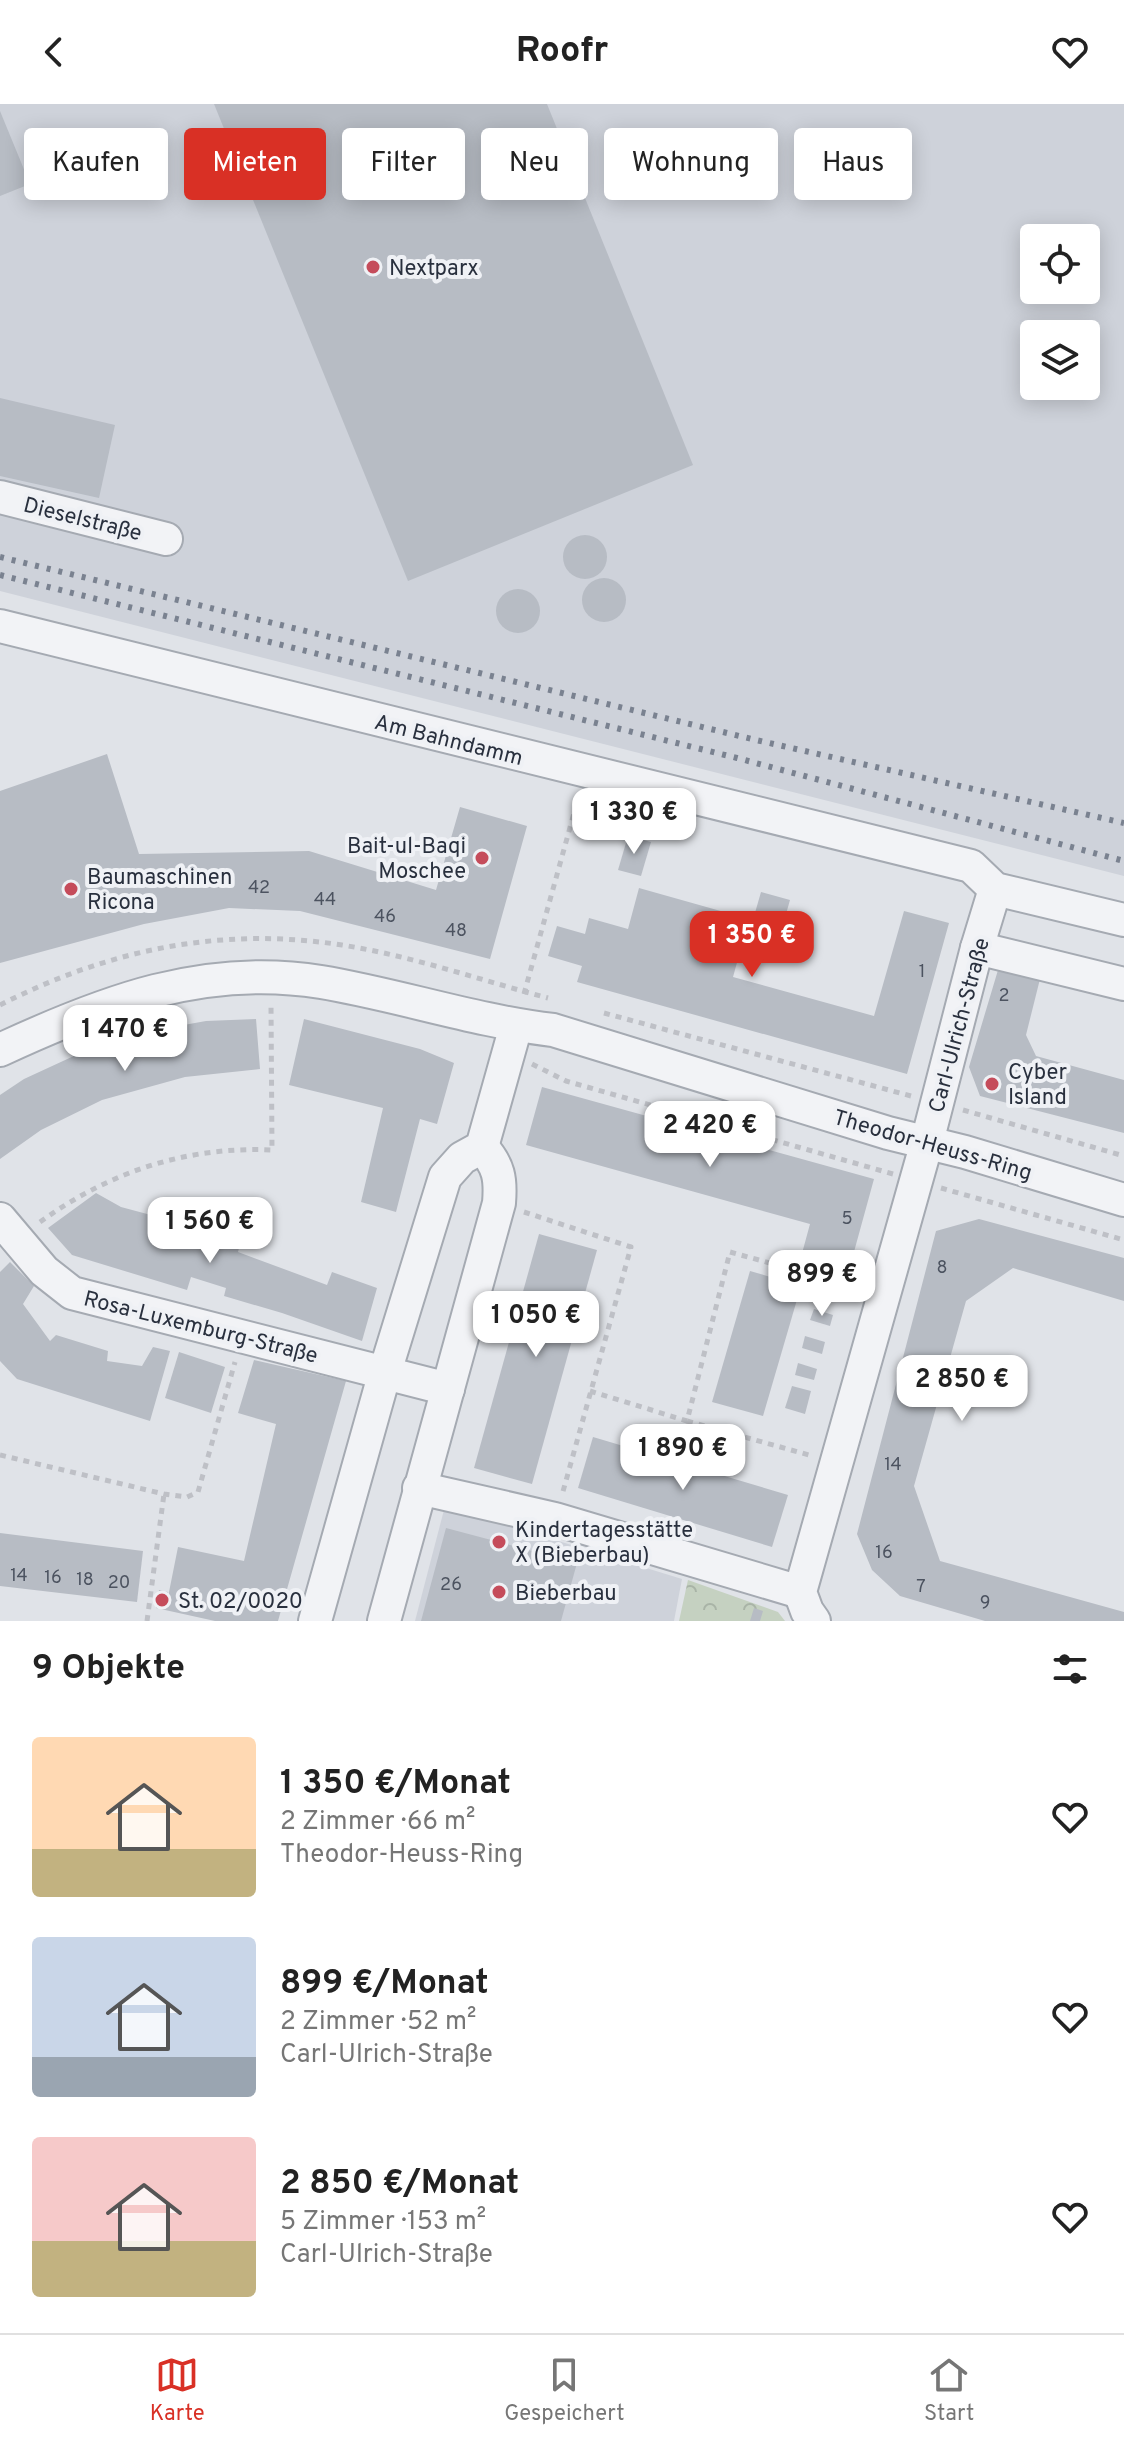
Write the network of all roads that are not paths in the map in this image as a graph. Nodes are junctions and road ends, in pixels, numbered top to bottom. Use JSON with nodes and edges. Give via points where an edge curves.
{"nodes":[{"id":1,"x":0,"y":497,"type":"edge"},
{"id":2,"x":166,"y":539,"type":"dead end"},
{"id":3,"x":0,"y":626,"type":"edge"},
{"id":4,"x":995,"y":889,"type":"junction"},
{"id":5,"x":1124,"y":920,"type":"edge"},
{"id":6,"x":977,"y":948,"type":"junction"},
{"id":7,"x":1124,"y":984,"type":"edge"},
{"id":8,"x":511,"y":1039,"type":"junction"},
{"id":9,"x":0,"y":1050,"type":"edge"},
{"id":10,"x":927,"y":1142,"type":"junction"},
{"id":11,"x":482,"y":1147,"type":"junction"},
{"id":12,"x":1124,"y":1200,"type":"edge"},
{"id":13,"x":8,"y":1229,"type":"edge"},
{"id":14,"x":385,"y":1372,"type":"junction"},
{"id":15,"x":448,"y":1389,"type":"junction"},
{"id":16,"x":419,"y":1488,"type":"junction"},
{"id":17,"x":800,"y":1592,"type":"junction"},
{"id":18,"x":315,"y":1621,"type":"edge"},
{"id":19,"x":384,"y":1621,"type":"edge"},
{"id":20,"x":814,"y":1621,"type":"edge"}],
"edges":[{"from":1,"to":2,"type":"street","name":"Dieselstraße"},
{"from":3,"to":4,"type":"street","name":"Am Bahndamm","via":[[971,866]]},
{"from":4,"to":5,"type":"street","name":"Am Bahndamm"},
{"from":4,"to":6,"type":"street","name":"Carl-Ulrich-Straße"},
{"from":6,"to":7,"type":"street"},
{"from":6,"to":10,"type":"street","name":"Carl-Ulrich-Straße"},
{"from":8,"to":9,"type":"street","name":"Theodor-Heuss-Ring","via":[[348,988],[271,977],[192,982],[117,1000]]},
{"from":8,"to":10,"type":"street","name":"Theodor-Heuss-Ring","via":[[553,1030]]},
{"from":8,"to":11,"type":"street"},
{"from":10,"to":12,"type":"street","name":"Theodor-Heuss-Ring"},
{"from":10,"to":17,"type":"street","name":"Carl-Ulrich-Straße"},
{"from":11,"to":14,"type":"street","via":[[462,1158],[445,1177]]},
{"from":11,"to":15,"type":"street","via":[[501,1178],[499,1203]]},
{"from":13,"to":14,"type":"street","name":"Rosa-Luxemburg-Straße","via":[[44,1271],[72,1293]]},
{"from":14,"to":15,"type":"street","name":"Rosa-Luxemburg-Straße"},
{"from":14,"to":18,"type":"street"},
{"from":15,"to":16,"type":"street"},
{"from":16,"to":17,"type":"street","via":[[555,1519]]},
{"from":16,"to":19,"type":"street"},
{"from":17,"to":20,"type":"street"}]}
